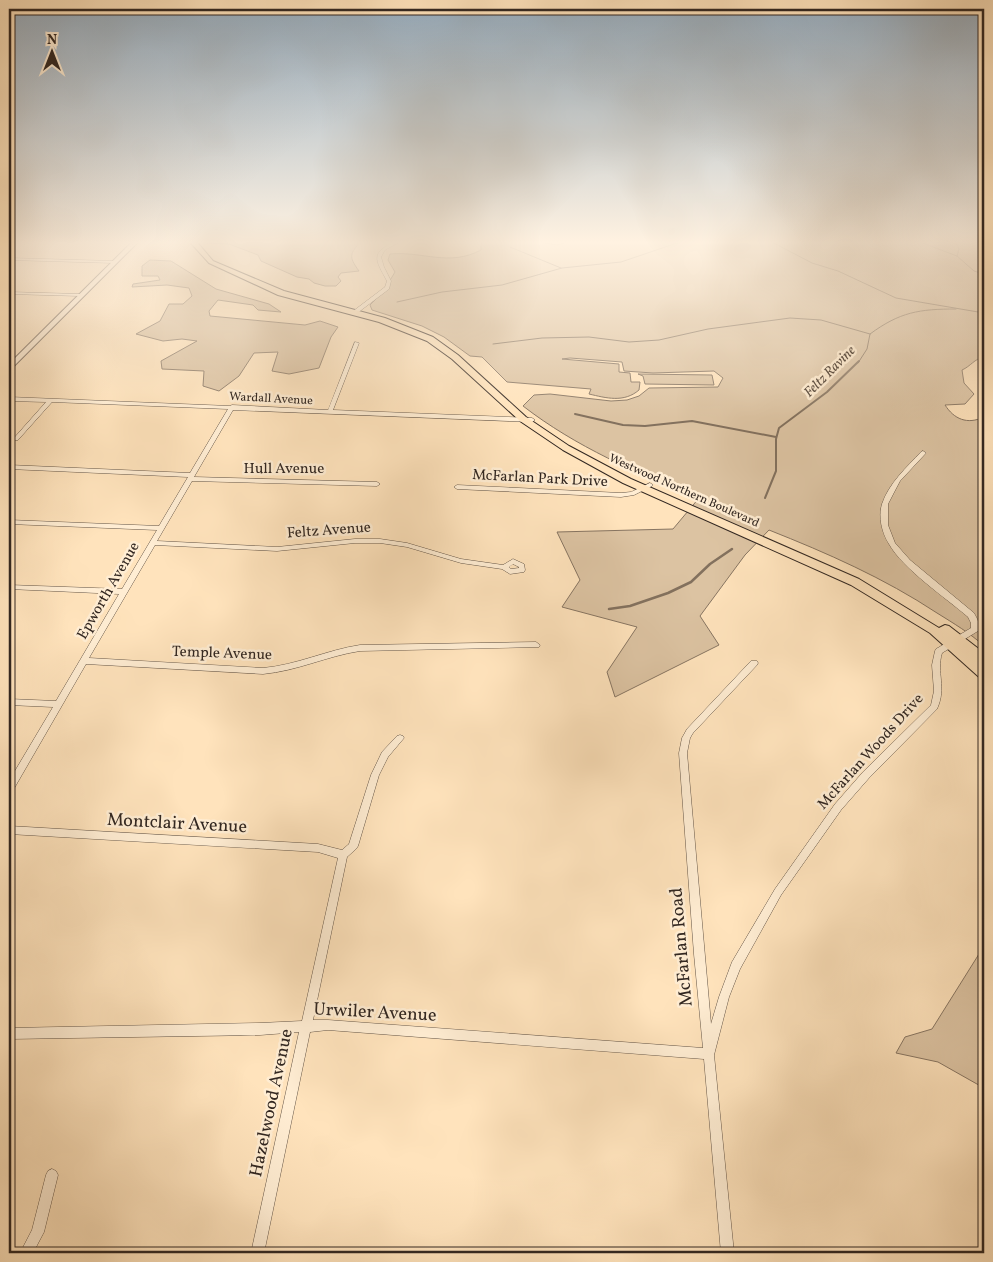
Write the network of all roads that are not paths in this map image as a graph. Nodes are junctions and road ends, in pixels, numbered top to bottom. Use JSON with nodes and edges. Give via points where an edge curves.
{"nodes":[{"id":1,"x":75,"y":300,"type":"edge"},
{"id":2,"x":309,"y":300,"type":"edge"},
{"id":3,"x":372,"y":300,"type":"edge"},
{"id":4,"x":356,"y":312,"type":"junction"},
{"id":5,"x":357,"y":343,"type":"dead end"},
{"id":6,"x":9,"y":368,"type":"edge"},
{"id":7,"x":9,"y":398,"type":"edge"},
{"id":8,"x":51,"y":400,"type":"junction"},
{"id":9,"x":232,"y":407,"type":"junction"},
{"id":10,"x":330,"y":412,"type":"junction"},
{"id":11,"x":528,"y":420,"type":"junction"},
{"id":12,"x":16,"y":439,"type":"dead end"},
{"id":13,"x":923,"y":453,"type":"dead end"},
{"id":14,"x":9,"y":467,"type":"edge"},
{"id":15,"x":192,"y":477,"type":"junction"},
{"id":16,"x":377,"y":484,"type":"dead end"},
{"id":17,"x":457,"y":487,"type":"dead end"},
{"id":18,"x":647,"y":487,"type":"junction"},
{"id":19,"x":9,"y":522,"type":"edge"},
{"id":20,"x":162,"y":528,"type":"junction"},
{"id":21,"x":153,"y":543,"type":"junction"},
{"id":22,"x":504,"y":567,"type":"dead end"},
{"id":23,"x":9,"y":587,"type":"edge"},
{"id":24,"x":124,"y":592,"type":"junction"},
{"id":25,"x":955,"y":641,"type":"junction"},
{"id":26,"x":536,"y":645,"type":"dead end"},
{"id":27,"x":984,"y":660,"type":"edge"},
{"id":28,"x":84,"y":661,"type":"junction"},
{"id":29,"x":754,"y":663,"type":"dead end"},
{"id":30,"x":984,"y":673,"type":"edge"},
{"id":31,"x":9,"y":702,"type":"edge"},
{"id":32,"x":59,"y":704,"type":"junction"},
{"id":33,"x":400,"y":738,"type":"dead end"},
{"id":34,"x":9,"y":789,"type":"edge"},
{"id":35,"x":9,"y":830,"type":"edge"},
{"id":36,"x":344,"y":855,"type":"junction"},
{"id":37,"x":306,"y":1027,"type":"junction"},
{"id":38,"x":9,"y":1034,"type":"edge"},
{"id":39,"x":708,"y":1054,"type":"junction"},
{"id":40,"x":52,"y":1175,"type":"dead end"},
{"id":41,"x":26,"y":1253,"type":"edge"},
{"id":42,"x":257,"y":1253,"type":"edge"},
{"id":43,"x":728,"y":1253,"type":"edge"}],
"edges":[{"from":1,"to":6,"type":"street"},
{"from":2,"to":4,"type":"main road","name":"Westwood Northern Boulevard"},
{"from":3,"to":4,"type":"street"},
{"from":4,"to":11,"type":"main road","name":"Westwood Northern Boulevard","via":[[430,340],[455,357]]},
{"from":5,"to":10,"type":"street"},
{"from":7,"to":8,"type":"street","name":"Wardall Avenue"},
{"from":8,"to":9,"type":"street","name":"Wardall Avenue"},
{"from":8,"to":12,"type":"street"},
{"from":9,"to":10,"type":"street","name":"Wardall Avenue"},
{"from":9,"to":15,"type":"street","name":"Epworth Avenue"},
{"from":10,"to":11,"type":"street","name":"Wardall Avenue"},
{"from":11,"to":18,"type":"main road","name":"Westwood Northern Boulevard","via":[[566,448]]},
{"from":13,"to":25,"type":"street","name":"McFarlan Woods Drive","via":[[886,500],[883,508],[885,523],[896,552],[971,615],[974,629]]},
{"from":14,"to":15,"type":"street","name":"Hull Avenue"},
{"from":15,"to":16,"type":"street","name":"Hull Avenue"},
{"from":15,"to":20,"type":"street","name":"Epworth Avenue"},
{"from":17,"to":18,"type":"street","name":"McFarlan Park Drive","via":[[621,495]]},
{"from":18,"to":25,"type":"main road","name":"Westwood Northern Boulevard","via":[[855,582]]},
{"from":19,"to":20,"type":"street"},
{"from":20,"to":21,"type":"street","name":"Epworth Avenue"},
{"from":21,"to":22,"type":"street","name":"Feltz Avenue","via":[[277,548],[380,541],[469,563]]},
{"from":21,"to":24,"type":"street","name":"Epworth Avenue"},
{"from":23,"to":24,"type":"street"},
{"from":24,"to":28,"type":"street","name":"Epworth Avenue"},
{"from":25,"to":27,"type":"main road","name":"Westwood Northern Boulevard"},
{"from":25,"to":30,"type":"main road","name":"Westwood Northern Boulevard"},
{"from":25,"to":39,"type":"street","name":"McFarlan Woods Drive","via":[[939,651],[936,657],[940,686],[934,707],[838,806],[778,892],[736,966]]},
{"from":26,"to":28,"type":"street","name":"Temple Avenue","via":[[354,648],[328,654],[300,666],[269,671]]},
{"from":28,"to":32,"type":"street","name":"Epworth Avenue"},
{"from":29,"to":39,"type":"street","name":"McFarlan Road","via":[[690,731],[683,745]]},
{"from":31,"to":32,"type":"street"},
{"from":32,"to":34,"type":"street","name":"Epworth Avenue"},
{"from":33,"to":36,"type":"street","name":"Hazelwood Avenue","via":[[379,765],[353,846]]},
{"from":35,"to":36,"type":"street","name":"Montclair Avenue","via":[[318,848]]},
{"from":36,"to":37,"type":"street","name":"Hazelwood Avenue"},
{"from":37,"to":38,"type":"street","name":"Urwiler Avenue"},
{"from":37,"to":39,"type":"street","name":"Urwiler Avenue","via":[[360,1026]]},
{"from":37,"to":42,"type":"street","name":"Hazelwood Avenue"},
{"from":39,"to":43,"type":"street","name":"McFarlan Road"},
{"from":40,"to":41,"type":"street","via":[[38,1232]]}]}
